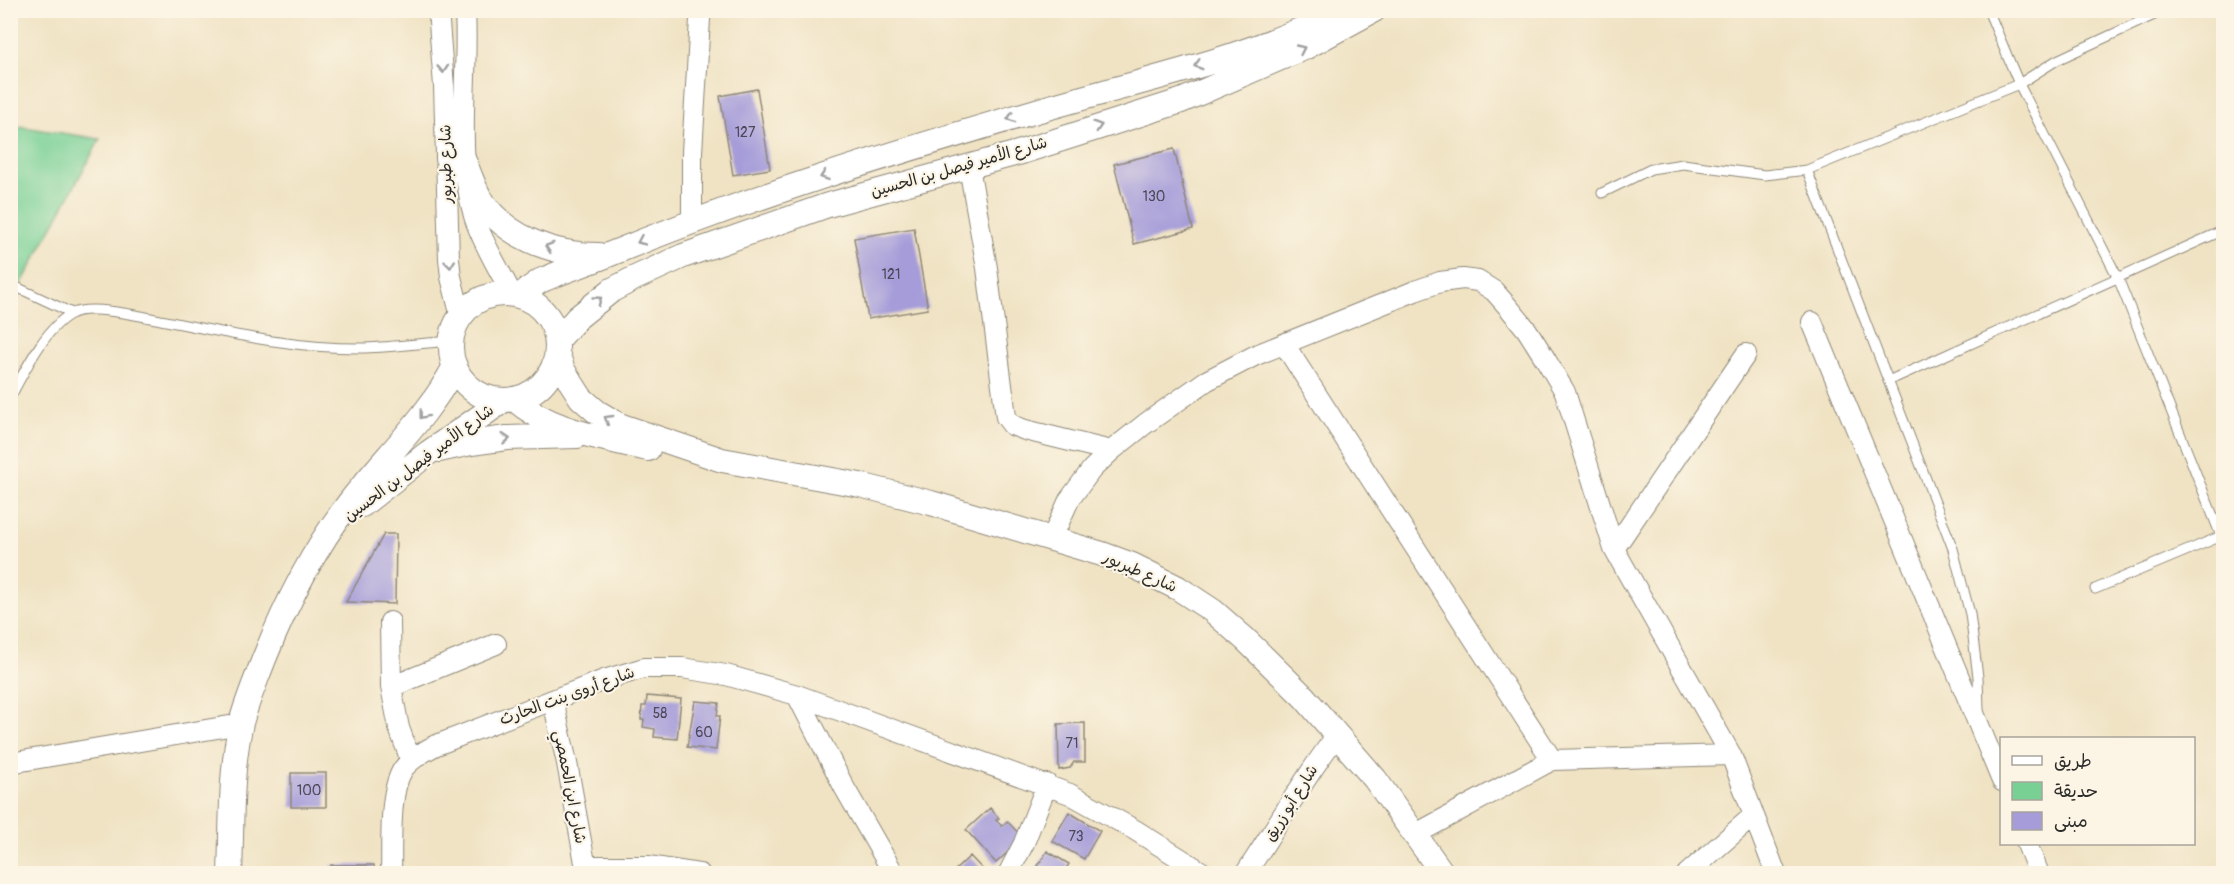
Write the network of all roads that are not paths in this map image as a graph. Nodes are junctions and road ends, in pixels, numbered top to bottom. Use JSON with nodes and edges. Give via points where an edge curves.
{"nodes":[{"id":1,"x":438,"y":10,"type":"edge"},
{"id":2,"x":465,"y":10,"type":"edge"},
{"id":3,"x":1343,"y":10,"type":"edge"},
{"id":4,"x":1374,"y":10,"type":"edge"},
{"id":5,"x":1988,"y":10,"type":"edge"},
{"id":6,"x":2165,"y":10,"type":"edge"},
{"id":7,"x":700,"y":19,"type":"dead end"},
{"id":8,"x":2019,"y":84,"type":"junction"},
{"id":9,"x":1067,"y":102,"type":"junction"},
{"id":10,"x":1069,"y":136,"type":"junction"},
{"id":11,"x":464,"y":161,"type":"junction"},
{"id":12,"x":969,"y":167,"type":"junction"},
{"id":13,"x":1808,"y":170,"type":"junction"},
{"id":14,"x":1602,"y":193,"type":"dead end"},
{"id":15,"x":692,"y":221,"type":"junction"},
{"id":16,"x":2223,"y":230,"type":"edge"},
{"id":17,"x":607,"y":256,"type":"junction"},
{"id":18,"x":2118,"y":278,"type":"junction"},
{"id":19,"x":10,"y":284,"type":"edge"},
{"id":20,"x":515,"y":295,"type":"junction"},
{"id":21,"x":72,"y":313,"type":"junction"},
{"id":22,"x":461,"y":317,"type":"junction"},
{"id":23,"x":1812,"y":322,"type":"dead end"},
{"id":24,"x":452,"y":341,"type":"junction"},
{"id":25,"x":1284,"y":344,"type":"junction"},
{"id":26,"x":557,"y":347,"type":"junction"},
{"id":27,"x":1746,"y":354,"type":"dead end"},
{"id":28,"x":455,"y":366,"type":"junction"},
{"id":29,"x":1888,"y":381,"type":"junction"},
{"id":30,"x":10,"y":398,"type":"edge"},
{"id":31,"x":509,"y":399,"type":"junction"},
{"id":32,"x":590,"y":436,"type":"junction"},
{"id":33,"x":1111,"y":451,"type":"junction"},
{"id":34,"x":428,"y":453,"type":"junction"},
{"id":35,"x":722,"y":460,"type":"junction"},
{"id":36,"x":334,"y":526,"type":"junction"},
{"id":37,"x":2222,"y":536,"type":"edge"},
{"id":38,"x":1052,"y":538,"type":"junction"},
{"id":39,"x":1614,"y":549,"type":"junction"},
{"id":40,"x":2095,"y":589,"type":"dead end"},
{"id":41,"x":390,"y":622,"type":"dead end"},
{"id":42,"x":496,"y":644,"type":"dead end"},
{"id":43,"x":391,"y":687,"type":"junction"},
{"id":44,"x":797,"y":694,"type":"junction"},
{"id":45,"x":553,"y":701,"type":"junction"},
{"id":46,"x":241,"y":724,"type":"junction"},
{"id":47,"x":1980,"y":730,"type":"junction"},
{"id":48,"x":1338,"y":734,"type":"junction"},
{"id":49,"x":1731,"y":755,"type":"junction"},
{"id":50,"x":1552,"y":760,"type":"junction"},
{"id":51,"x":411,"y":761,"type":"junction"},
{"id":52,"x":10,"y":764,"type":"edge"},
{"id":53,"x":2000,"y":780,"type":"edge"},
{"id":54,"x":1047,"y":784,"type":"junction"},
{"id":55,"x":1753,"y":816,"type":"junction"},
{"id":56,"x":1416,"y":834,"type":"junction"},
{"id":57,"x":2028,"y":845,"type":"edge"},
{"id":58,"x":586,"y":870,"type":"edge"},
{"id":59,"x":1437,"y":871,"type":"edge"},
{"id":60,"x":230,"y":873,"type":"edge"},
{"id":61,"x":391,"y":873,"type":"edge"},
{"id":62,"x":700,"y":873,"type":"edge"},
{"id":63,"x":894,"y":873,"type":"edge"},
{"id":64,"x":1008,"y":873,"type":"edge"},
{"id":65,"x":1205,"y":873,"type":"edge"},
{"id":66,"x":1245,"y":873,"type":"edge"},
{"id":67,"x":1687,"y":873,"type":"edge"},
{"id":68,"x":1776,"y":873,"type":"edge"},
{"id":69,"x":2039,"y":873,"type":"edge"}],
"edges":[{"from":1,"to":22,"type":"street","name":"شارع طبربور","one_way":true,"via":[[449,259]]},
{"from":2,"to":11,"type":"street","name":"شارع طبربور"},
{"from":3,"to":9,"type":"street","name":"شارع الأمير فيصل بن الحسين","one_way":true,"via":[[1223,58]]},
{"from":10,"to":4,"type":"street","name":"شارع الأمير فيصل بن الحسين","one_way":true,"via":[[1213,88],[1306,47]]},
{"from":5,"to":8,"type":"lane"},
{"from":6,"to":8,"type":"lane","via":[[2057,60]]},
{"from":7,"to":15,"type":"street"},
{"from":8,"to":13,"type":"lane"},
{"from":8,"to":18,"type":"lane"},
{"from":9,"to":10,"type":"street"},
{"from":9,"to":15,"type":"street","name":"شارع الأمير فيصل بن الحسين","one_way":true,"via":[[892,154]]},
{"from":10,"to":12,"type":"street","name":"شارع الأمير فيصل بن الحسين"},
{"from":17,"to":11,"type":"street","one_way":true,"via":[[562,251],[517,234],[479,195]]},
{"from":11,"to":20,"type":"street","name":"شارع طبربور","via":[[475,219]]},
{"from":26,"to":12,"type":"street","name":"شارع الأمير فيصل بن الحسين","one_way":true,"via":[[576,318],[612,290],[683,256],[828,205]]},
{"from":12,"to":33,"type":"street","via":[[987,268],[1006,417],[1012,425],[1025,430]]},
{"from":13,"to":14,"type":"lane","via":[[1765,176],[1683,164],[1651,169]]},
{"from":13,"to":29,"type":"lane"},
{"from":15,"to":17,"type":"street","name":"شارع الأمير فيصل بن الحسين","one_way":true},
{"from":16,"to":18,"type":"lane"},
{"from":17,"to":20,"type":"street","name":"شارع الأمير فيصل بن الحسين","via":[[540,281]]},
{"from":18,"to":29,"type":"lane"},
{"from":18,"to":37,"type":"lane"},
{"from":19,"to":21,"type":"lane"},
{"from":20,"to":22,"type":"street","via":[[483,298]]},
{"from":20,"to":26,"type":"street","via":[[545,313],[555,331]]},
{"from":21,"to":24,"type":"lane","via":[[121,312],[270,342],[364,348]]},
{"from":21,"to":30,"type":"lane","via":[[29,363]]},
{"from":22,"to":24,"type":"street"},
{"from":23,"to":47,"type":"street"},
{"from":24,"to":28,"type":"street"},
{"from":25,"to":33,"type":"street","via":[[1206,381]]},
{"from":25,"to":39,"type":"street","via":[[1440,282],[1478,281],[1494,291],[1527,330],[1565,392]]},
{"from":25,"to":50,"type":"street"},
{"from":26,"to":31,"type":"street","via":[[543,383],[525,395]]},
{"from":35,"to":26,"type":"street","name":"شارع طبربور","one_way":true,"via":[[606,419],[574,390]]},
{"from":27,"to":39,"type":"street"},
{"from":28,"to":31,"type":"street","via":[[474,390],[493,399]]},
{"from":28,"to":36,"type":"street","name":"شارع الأمير فيصل بن الحسين","one_way":true,"via":[[427,411]]},
{"from":29,"to":47,"type":"lane","via":[[1956,560],[1970,614]]},
{"from":31,"to":32,"type":"street","name":"شارع طبربور","via":[[542,418]]},
{"from":31,"to":34,"type":"street","name":"شارع الأمير فيصل بن الحسين"},
{"from":34,"to":32,"type":"street","one_way":true,"via":[[507,438]]},
{"from":32,"to":35,"type":"street","name":"شارع طبربور","via":[[691,459]]},
{"from":33,"to":38,"type":"street","via":[[1079,484]]},
{"from":34,"to":36,"type":"street","name":"شارع الأمير فيصل بن الحسين"},
{"from":35,"to":38,"type":"street","name":"شارع طبربور","via":[[882,490]]},
{"from":36,"to":46,"type":"street","name":"شارع الأمير فيصل بن الحسين","via":[[276,630]]},
{"from":37,"to":40,"type":"lane"},
{"from":38,"to":48,"type":"street","name":"شارع طبربور","via":[[1132,565],[1194,597],[1246,640]]},
{"from":39,"to":49,"type":"street"},
{"from":41,"to":43,"type":"street"},
{"from":42,"to":43,"type":"street"},
{"from":43,"to":51,"type":"street"},
{"from":44,"to":45,"type":"street","name":"شارع أروى بنت الحارث","via":[[699,669],[663,667],[626,672]]},
{"from":44,"to":54,"type":"street","name":"شارع أروى بنت الحارث"},
{"from":44,"to":63,"type":"street","via":[[843,787]]},
{"from":45,"to":51,"type":"street","name":"شارع أروى بنت الحارث","via":[[434,746]]},
{"from":45,"to":58,"type":"street","name":"شارع ابن الحمصي"},
{"from":46,"to":52,"type":"street"},
{"from":46,"to":60,"type":"street","name":"شارع الأمير فيصل بن الحسين","via":[[234,769]]},
{"from":47,"to":53,"type":"street"},
{"from":48,"to":56,"type":"street","name":"شارع طبربور"},
{"from":48,"to":66,"type":"street","name":"شارع أبو زريق","via":[[1296,791]]},
{"from":49,"to":50,"type":"street"},
{"from":49,"to":55,"type":"street"},
{"from":50,"to":56,"type":"street"},
{"from":51,"to":61,"type":"street","name":"شارع أروى بنت الحارث","via":[[395,785]]},
{"from":54,"to":64,"type":"street"},
{"from":54,"to":65,"type":"street","name":"شارع أروى بنت الحارث","via":[[1093,806]]},
{"from":55,"to":67,"type":"street"},
{"from":55,"to":68,"type":"street"},
{"from":56,"to":59,"type":"street","name":"شارع طبربور"},
{"from":57,"to":69,"type":"street"},
{"from":58,"to":62,"type":"street","via":[[651,866]]}]}
